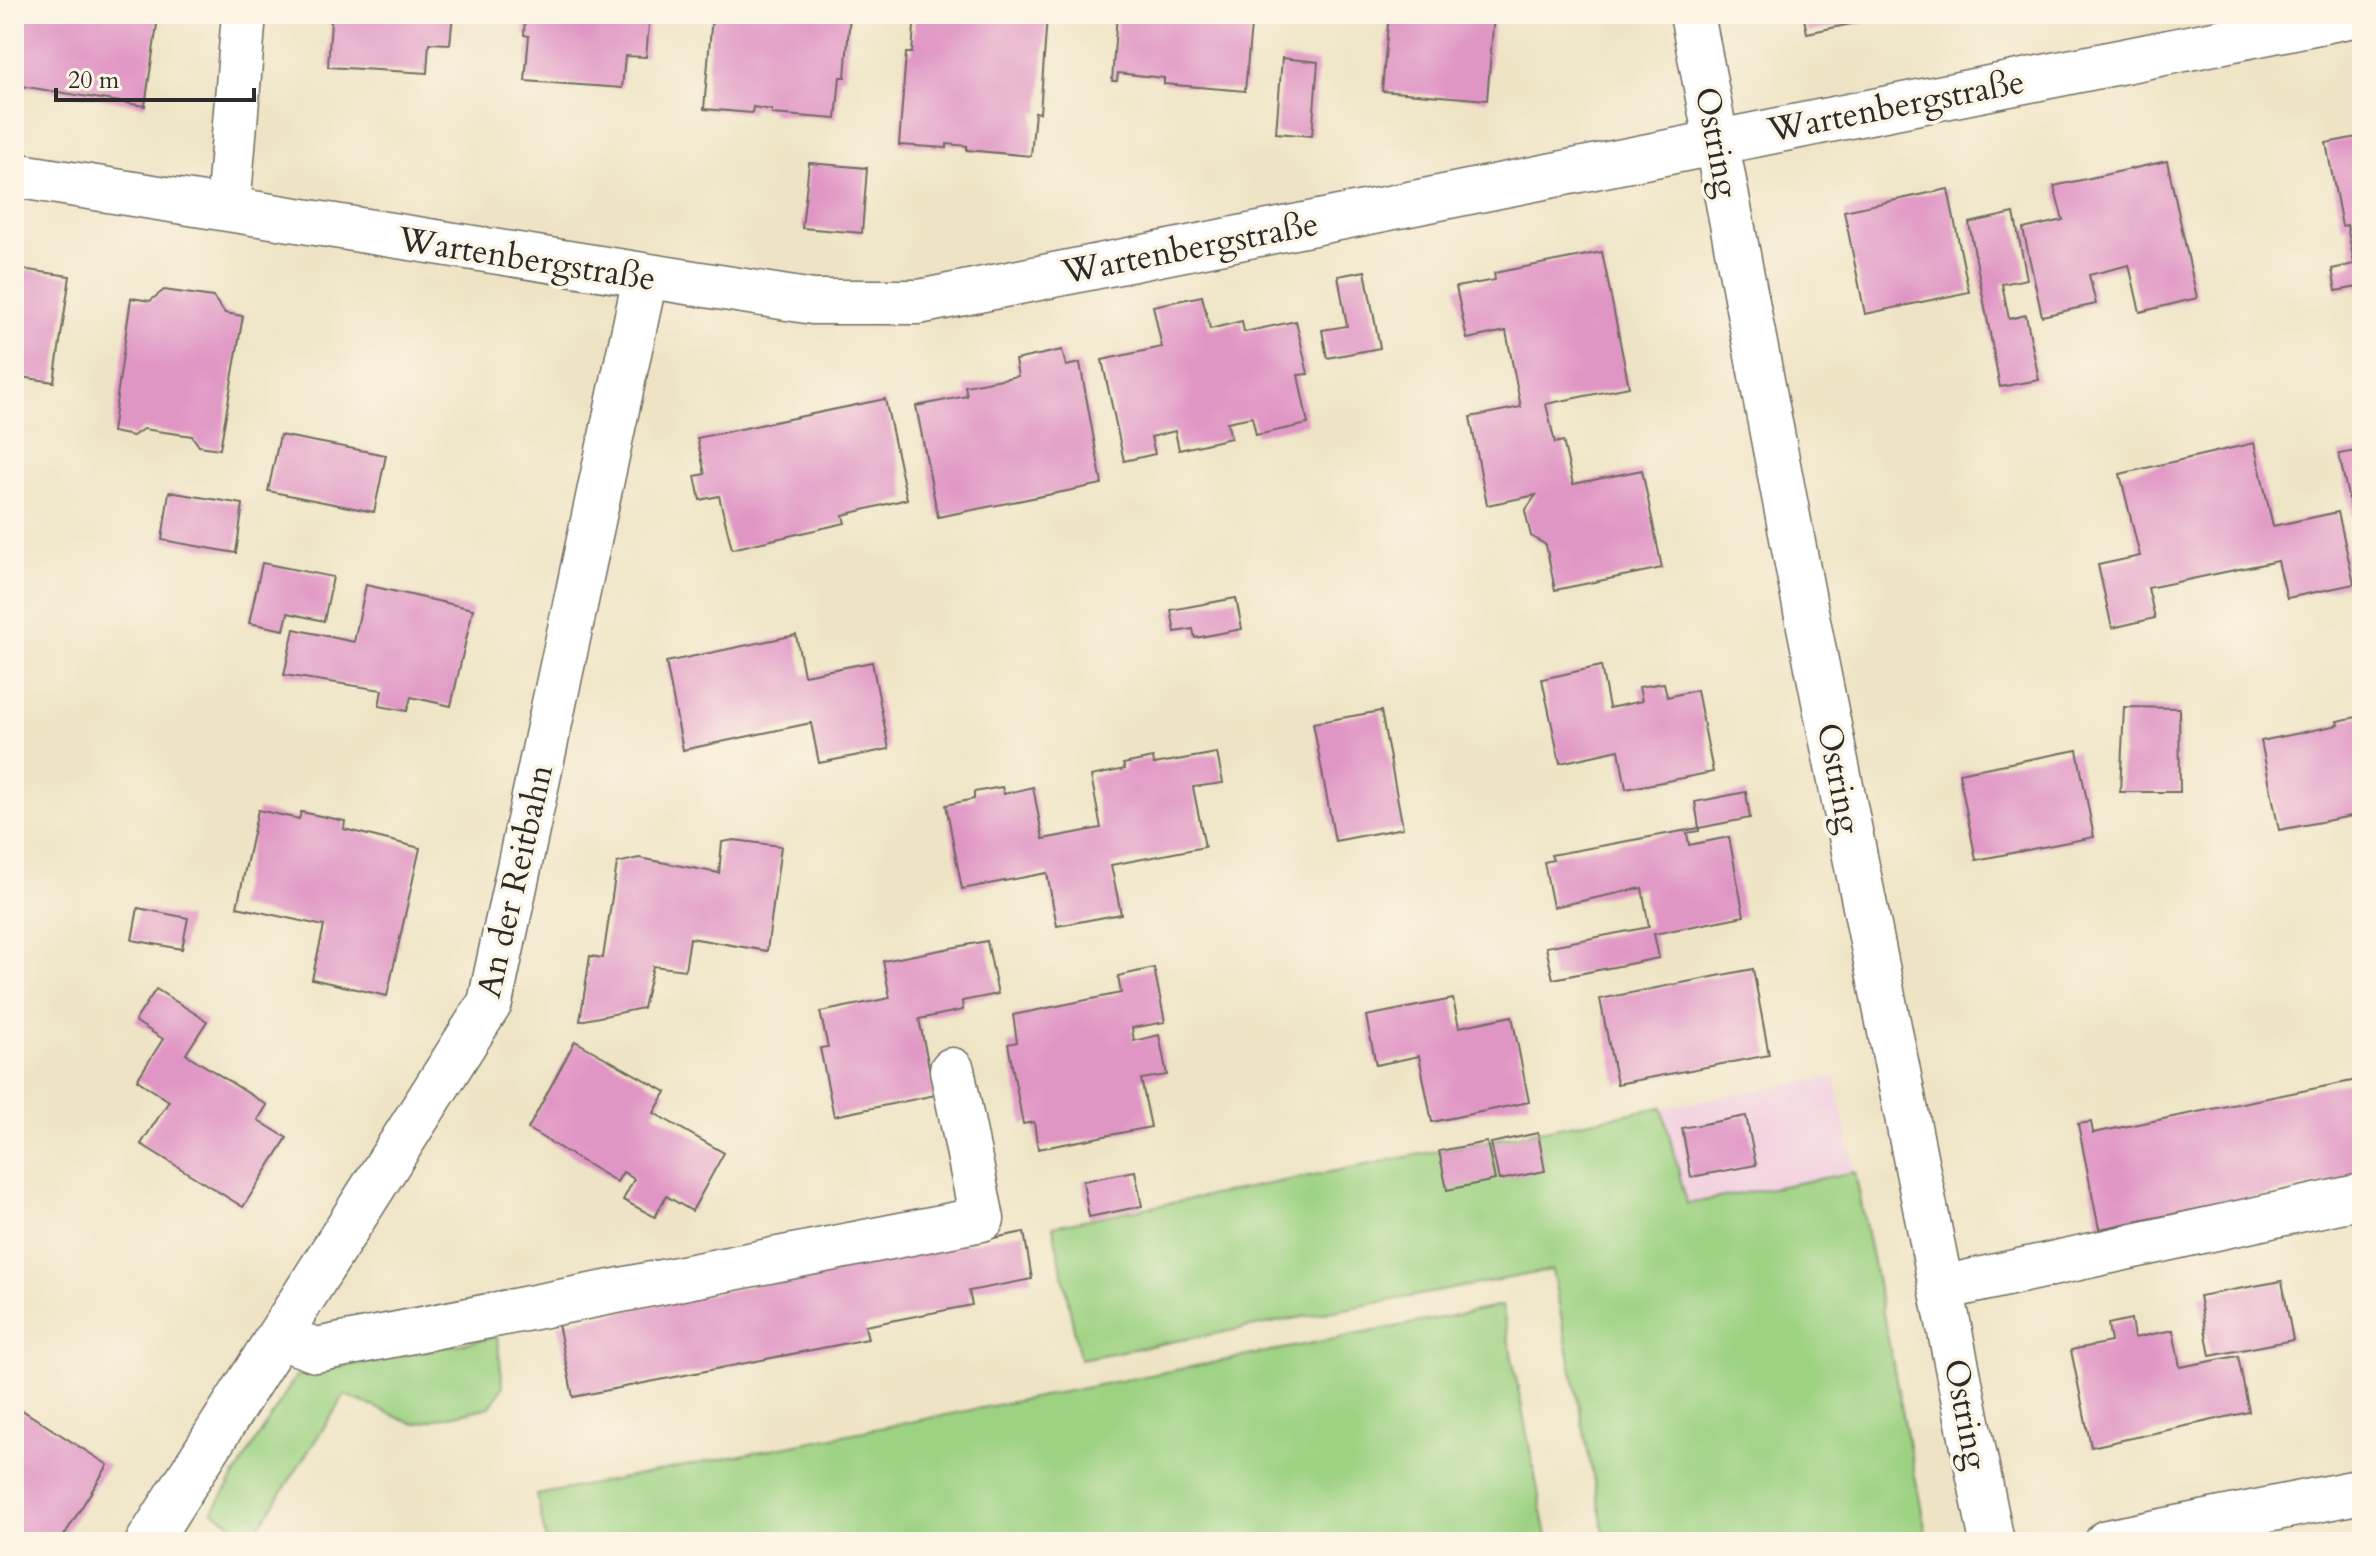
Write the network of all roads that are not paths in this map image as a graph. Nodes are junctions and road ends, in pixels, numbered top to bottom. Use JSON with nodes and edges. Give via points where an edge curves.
{"nodes":[{"id":1,"x":244,"y":14,"type":"edge"},
{"id":2,"x":1692,"y":14,"type":"edge"},
{"id":3,"x":2359,"y":14,"type":"edge"},
{"id":4,"x":1718,"y":139,"type":"junction"},
{"id":5,"x":14,"y":175,"type":"edge"},
{"id":6,"x":228,"y":208,"type":"junction"},
{"id":7,"x":645,"y":278,"type":"junction"},
{"id":8,"x":952,"y":1070,"type":"dead end"},
{"id":9,"x":2362,"y":1196,"type":"edge"},
{"id":10,"x":1942,"y":1288,"type":"junction"},
{"id":11,"x":280,"y":1337,"type":"junction"},
{"id":12,"x":2362,"y":1491,"type":"edge"},
{"id":13,"x":148,"y":1542,"type":"edge"},
{"id":14,"x":1992,"y":1542,"type":"edge"},
{"id":15,"x":2107,"y":1542,"type":"edge"}],
"edges":[{"from":1,"to":6,"type":"street"},
{"from":2,"to":4,"type":"street","name":"Ostring"},
{"from":3,"to":4,"type":"street","name":"Wartenbergstraße"},
{"from":4,"to":7,"type":"street","name":"Wartenbergstraße","via":[[919,302],[813,302]]},
{"from":4,"to":10,"type":"street","name":"Ostring"},
{"from":5,"to":6,"type":"street","name":"Wartenbergstraße"},
{"from":6,"to":7,"type":"street","name":"Wartenbergstraße"},
{"from":7,"to":11,"type":"street","name":"An der Reitbahn","via":[[490,1003]]},
{"from":8,"to":11,"type":"street","via":[[982,1219],[316,1350]]},
{"from":9,"to":10,"type":"street"},
{"from":10,"to":14,"type":"street","name":"Ostring"},
{"from":11,"to":13,"type":"street","name":"An der Reitbahn"},
{"from":12,"to":15,"type":"street"}]}
